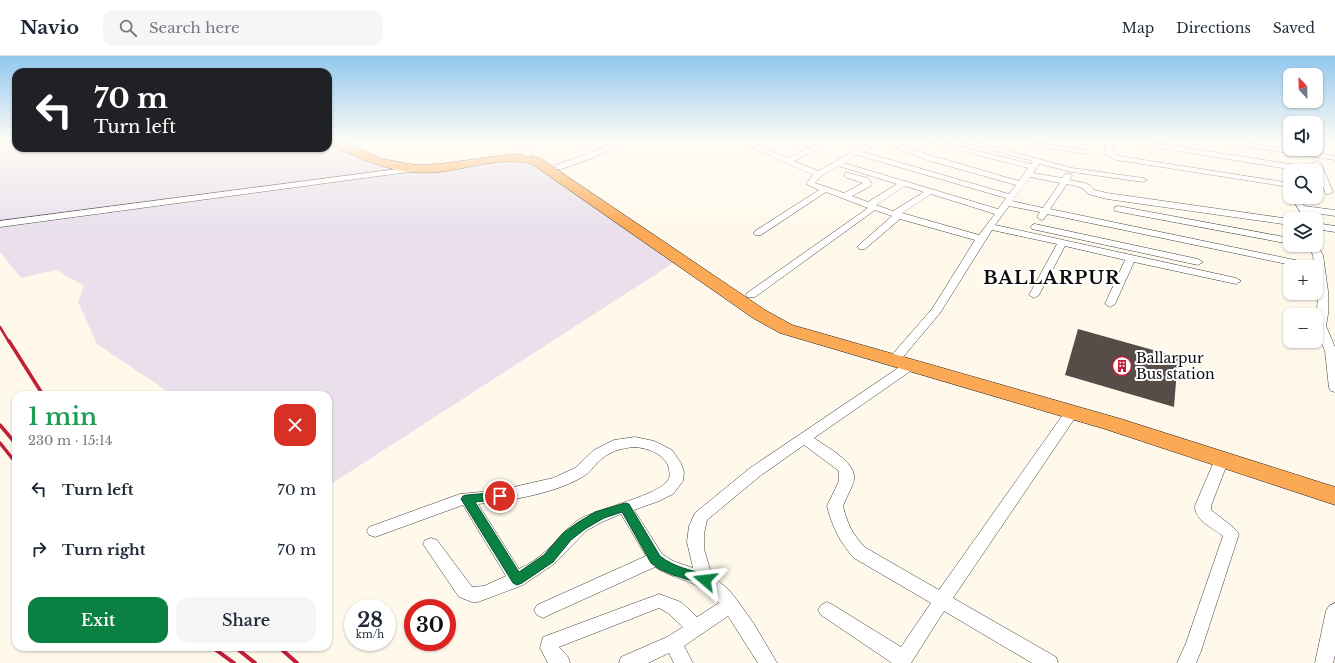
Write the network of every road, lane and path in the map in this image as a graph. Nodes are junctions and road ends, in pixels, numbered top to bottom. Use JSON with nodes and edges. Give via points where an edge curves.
{"nodes":[{"id":1,"x":397,"y":170,"type":"edge"},
{"id":2,"x":551,"y":170,"type":"edge"},
{"id":3,"x":563,"y":170,"type":"edge"},
{"id":4,"x":810,"y":170,"type":"edge"},
{"id":5,"x":825,"y":170,"type":"edge"},
{"id":6,"x":832,"y":170,"type":"edge"},
{"id":7,"x":862,"y":170,"type":"edge"},
{"id":8,"x":913,"y":170,"type":"edge"},
{"id":9,"x":973,"y":170,"type":"edge"},
{"id":10,"x":1031,"y":170,"type":"edge"},
{"id":11,"x":1039,"y":170,"type":"edge"},
{"id":12,"x":1072,"y":170,"type":"edge"},
{"id":13,"x":1074,"y":170,"type":"edge"},
{"id":14,"x":1209,"y":170,"type":"edge"},
{"id":15,"x":1217,"y":170,"type":"edge"},
{"id":16,"x":818,"y":174,"type":"junction"},
{"id":17,"x":1218,"y":174,"type":"junction"},
{"id":18,"x":1323,"y":179,"type":"edge"},
{"id":19,"x":1143,"y":180,"type":"dead end"},
{"id":20,"x":1065,"y":181,"type":"junction"},
{"id":21,"x":904,"y":183,"type":"junction"},
{"id":22,"x":1021,"y":184,"type":"junction"},
{"id":23,"x":1283,"y":185,"type":"edge"},
{"id":24,"x":824,"y":190,"type":"junction"},
{"id":25,"x":931,"y":192,"type":"junction"},
{"id":26,"x":1332,"y":192,"type":"edge"},
{"id":27,"x":844,"y":197,"type":"junction"},
{"id":28,"x":1010,"y":200,"type":"junction"},
{"id":29,"x":1299,"y":204,"type":"edge"},
{"id":30,"x":871,"y":206,"type":"junction"},
{"id":31,"x":1301,"y":208,"type":"junction"},
{"id":32,"x":1118,"y":209,"type":"dead end"},
{"id":33,"x":1044,"y":211,"type":"junction"},
{"id":34,"x":1304,"y":212,"type":"edge"},
{"id":35,"x":1001,"y":213,"type":"junction"},
{"id":36,"x":1335,"y":213,"type":"edge"},
{"id":37,"x":896,"y":214,"type":"junction"},
{"id":38,"x":1283,"y":221,"type":"edge"},
{"id":39,"x":0,"y":224,"type":"edge"},
{"id":40,"x":990,"y":227,"type":"junction"},
{"id":41,"x":1323,"y":227,"type":"edge"},
{"id":42,"x":1335,"y":229,"type":"edge"},
{"id":43,"x":1033,"y":231,"type":"junction"},
{"id":44,"x":758,"y":233,"type":"dead end"},
{"id":45,"x":981,"y":239,"type":"junction"},
{"id":46,"x":1283,"y":240,"type":"edge"},
{"id":47,"x":1062,"y":242,"type":"junction"},
{"id":48,"x":862,"y":247,"type":"dead end"},
{"id":49,"x":1132,"y":258,"type":"junction"},
{"id":50,"x":1283,"y":260,"type":"edge"},
{"id":51,"x":1198,"y":262,"type":"dead end"},
{"id":52,"x":1236,"y":281,"type":"dead end"},
{"id":53,"x":752,"y":295,"type":"junction"},
{"id":54,"x":1034,"y":295,"type":"dead end"},
{"id":55,"x":1323,"y":300,"type":"edge"},
{"id":56,"x":1110,"y":304,"type":"dead end"},
{"id":57,"x":902,"y":359,"type":"junction"},
{"id":58,"x":1335,"y":388,"type":"edge"},
{"id":59,"x":1072,"y":412,"type":"junction"},
{"id":60,"x":1114,"y":420,"type":"junction"},
{"id":61,"x":804,"y":438,"type":"junction"},
{"id":62,"x":1222,"y":459,"type":"junction"},
{"id":63,"x":1335,"y":483,"type":"edge"},
{"id":64,"x":1335,"y":496,"type":"edge"},
{"id":65,"x":467,"y":499,"type":"junction"},
{"id":66,"x":625,"y":507,"type":"junction"},
{"id":67,"x":375,"y":531,"type":"dead end"},
{"id":68,"x":431,"y":544,"type":"dead end"},
{"id":69,"x":656,"y":559,"type":"junction"},
{"id":70,"x":517,"y":580,"type":"junction"},
{"id":71,"x":705,"y":580,"type":"junction"},
{"id":72,"x":942,"y":600,"type":"junction"},
{"id":73,"x":730,"y":605,"type":"junction"},
{"id":74,"x":544,"y":610,"type":"dead end"},
{"id":75,"x":827,"y":610,"type":"dead end"},
{"id":76,"x":1335,"y":611,"type":"edge"},
{"id":77,"x":695,"y":628,"type":"junction"},
{"id":78,"x":673,"y":643,"type":"junction"},
{"id":79,"x":902,"y":661,"type":"edge"},
{"id":80,"x":561,"y":663,"type":"edge"},
{"id":81,"x":628,"y":663,"type":"edge"},
{"id":82,"x":684,"y":663,"type":"edge"},
{"id":83,"x":768,"y":663,"type":"edge"},
{"id":84,"x":1049,"y":663,"type":"edge"},
{"id":85,"x":1186,"y":663,"type":"edge"},
{"id":86,"x":1324,"y":663,"type":"edge"}],
"edges":[{"from":1,"to":39,"type":"street"},
{"from":2,"to":57,"type":"highway","via":[[758,314],[786,329]]},
{"from":3,"to":53,"type":"highway"},
{"from":4,"to":16,"type":"street"},
{"from":5,"to":16,"type":"street"},
{"from":6,"to":27,"type":"street","via":[[868,182]]},
{"from":7,"to":21,"type":"street"},
{"from":8,"to":28,"type":"street"},
{"from":9,"to":22,"type":"street"},
{"from":10,"to":22,"type":"street"},
{"from":11,"to":20,"type":"street"},
{"from":12,"to":20,"type":"street"},
{"from":13,"to":19,"type":"street"},
{"from":14,"to":17,"type":"street"},
{"from":15,"to":17,"type":"street"},
{"from":16,"to":24,"type":"street","via":[[810,184]]},
{"from":17,"to":23,"type":"street"},
{"from":18,"to":26,"type":"street"},
{"from":20,"to":33,"type":"street"},
{"from":20,"to":38,"type":"street","via":[[1086,186],[1091,192],[1107,196]]},
{"from":21,"to":25,"type":"street"},
{"from":21,"to":30,"type":"street"},
{"from":22,"to":28,"type":"street"},
{"from":24,"to":27,"type":"street"},
{"from":24,"to":44,"type":"street"},
{"from":25,"to":35,"type":"street"},
{"from":25,"to":37,"type":"street"},
{"from":27,"to":30,"type":"street"},
{"from":28,"to":33,"type":"street"},
{"from":28,"to":35,"type":"street"},
{"from":29,"to":31,"type":"street"},
{"from":30,"to":37,"type":"street"},
{"from":30,"to":53,"type":"street"},
{"from":31,"to":34,"type":"street"},
{"from":31,"to":36,"type":"street"},
{"from":32,"to":46,"type":"street"},
{"from":33,"to":43,"type":"street"},
{"from":33,"to":50,"type":"street"},
{"from":35,"to":40,"type":"street"},
{"from":37,"to":45,"type":"street"},
{"from":37,"to":48,"type":"street"},
{"from":40,"to":43,"type":"street"},
{"from":40,"to":45,"type":"street"},
{"from":41,"to":42,"type":"street"},
{"from":43,"to":47,"type":"street"},
{"from":43,"to":51,"type":"street"},
{"from":45,"to":57,"type":"street","via":[[936,311]]},
{"from":47,"to":49,"type":"street"},
{"from":47,"to":54,"type":"street"},
{"from":49,"to":52,"type":"street"},
{"from":49,"to":56,"type":"street"},
{"from":53,"to":57,"type":"highway","via":[[775,311]]},
{"from":55,"to":58,"type":"street","via":[[1320,326],[1331,350]]},
{"from":57,"to":59,"type":"highway"},
{"from":57,"to":60,"type":"highway"},
{"from":57,"to":61,"type":"street"},
{"from":59,"to":60,"type":"highway"},
{"from":59,"to":72,"type":"street"},
{"from":60,"to":62,"type":"highway"},
{"from":60,"to":63,"type":"highway"},
{"from":61,"to":71,"type":"street","via":[[755,472],[700,518],[694,538]]},
{"from":61,"to":72,"type":"street","via":[[846,470],[848,478],[836,506],[844,534],[854,547],[860,553]]},
{"from":62,"to":64,"type":"highway"},
{"from":62,"to":85,"type":"street","via":[[1203,506],[1203,512],[1232,534],[1195,646]]},
{"from":65,"to":66,"type":"street","via":[[500,496],[557,483],[580,472],[599,453],[619,443],[635,442],[660,448],[674,462],[676,481],[668,490]]},
{"from":65,"to":67,"type":"street"},
{"from":65,"to":70,"type":"street"},
{"from":66,"to":69,"type":"street"},
{"from":66,"to":70,"type":"street","via":[[600,515],[581,526],[548,558]]},
{"from":68,"to":70,"type":"street","via":[[469,594],[480,594]]},
{"from":69,"to":71,"type":"street","via":[[664,566]]},
{"from":69,"to":74,"type":"street"},
{"from":71,"to":73,"type":"street"},
{"from":72,"to":79,"type":"street"},
{"from":72,"to":84,"type":"street"},
{"from":73,"to":77,"type":"street"},
{"from":73,"to":83,"type":"street","via":[[749,629]]},
{"from":75,"to":79,"type":"street"},
{"from":76,"to":86,"type":"street"},
{"from":77,"to":78,"type":"street"},
{"from":77,"to":80,"type":"street","via":[[676,609],[659,601],[549,644],[549,648]]},
{"from":78,"to":81,"type":"street"},
{"from":78,"to":82,"type":"street"}]}
